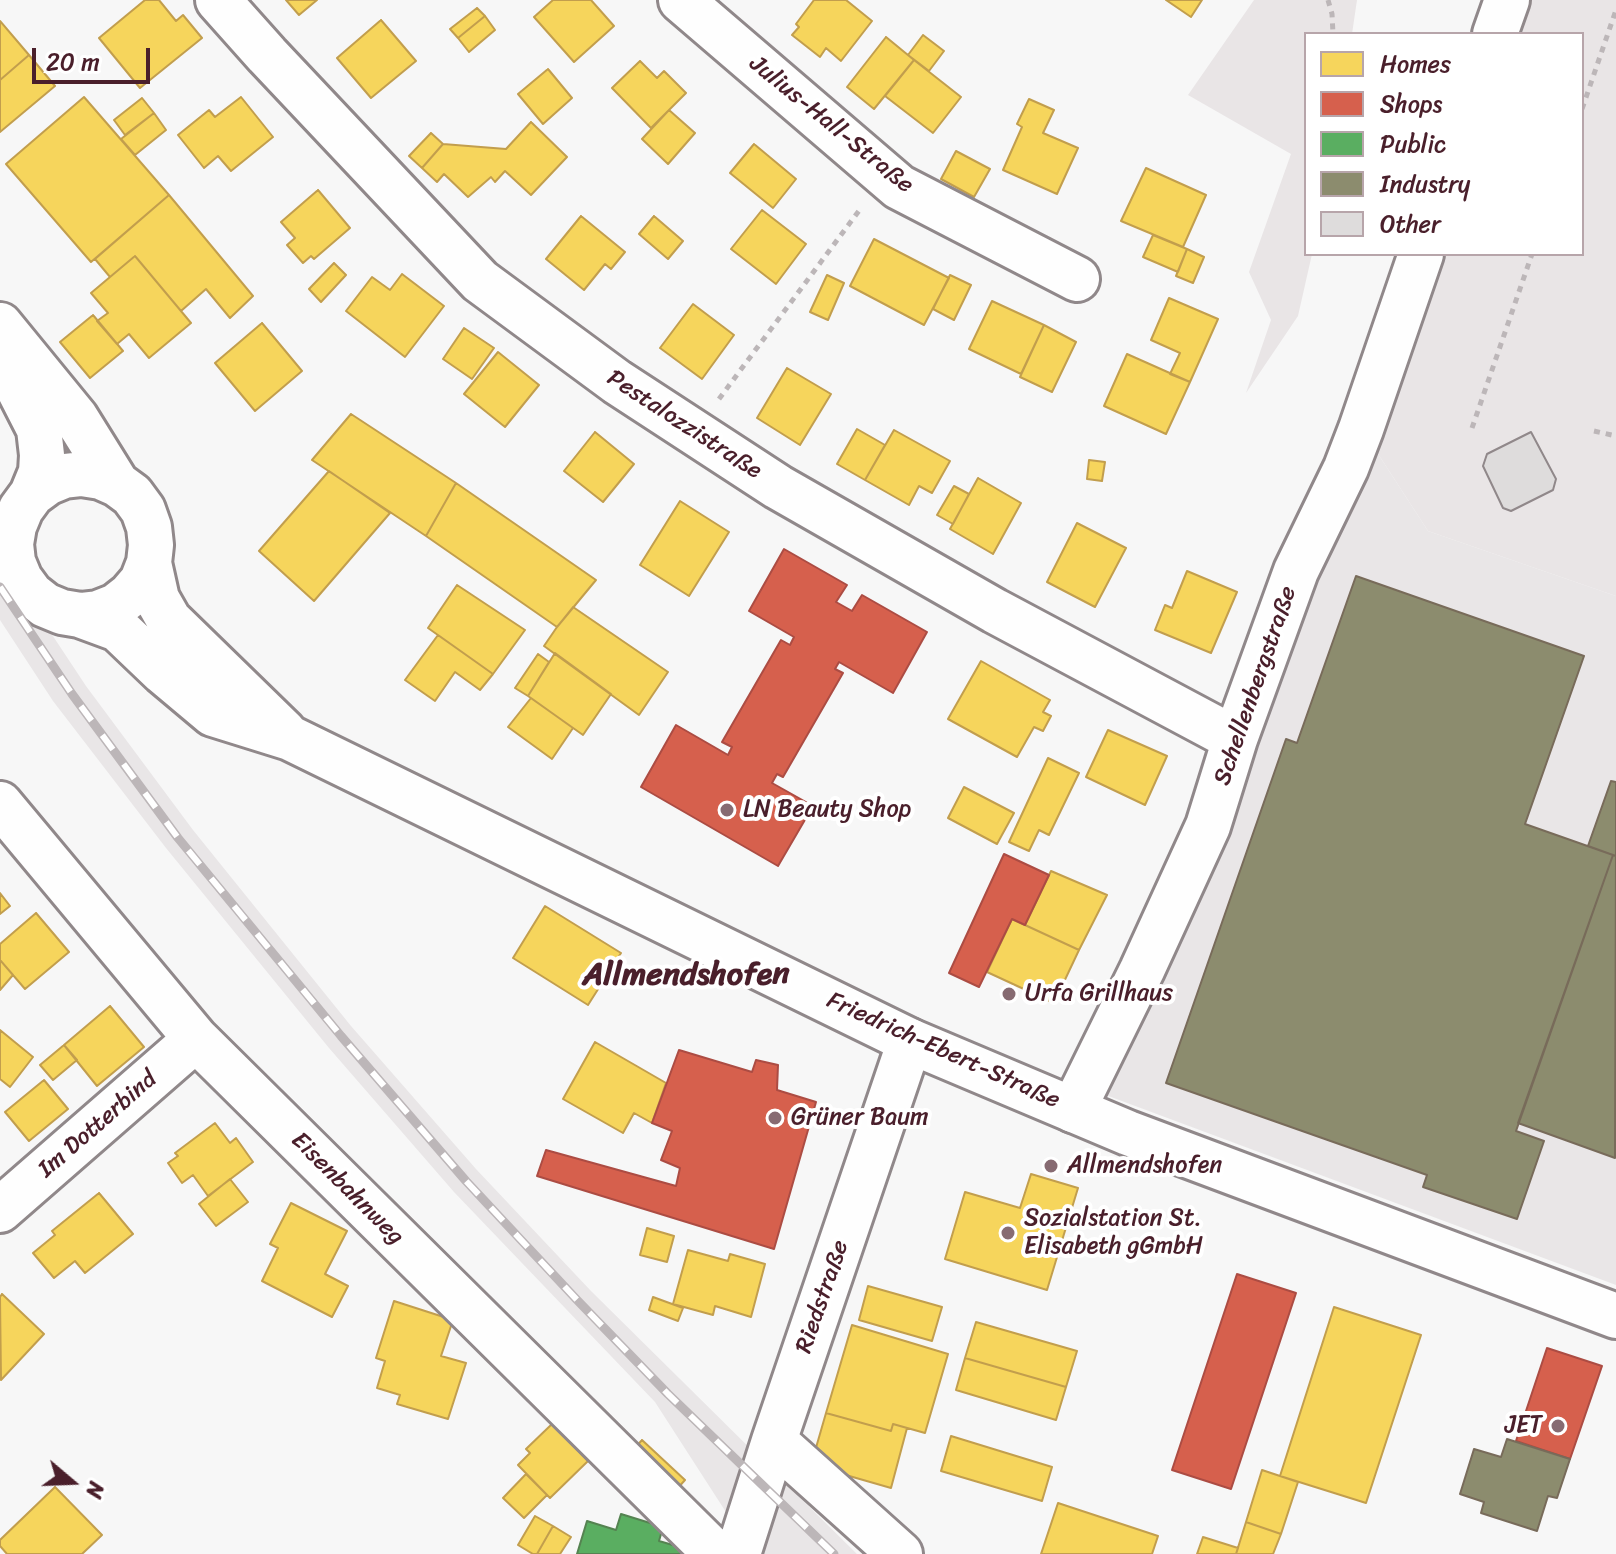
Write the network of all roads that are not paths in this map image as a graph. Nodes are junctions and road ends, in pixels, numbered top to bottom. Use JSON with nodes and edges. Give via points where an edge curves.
{"nodes":[{"id":1,"x":218,"y":0,"type":"edge"},
{"id":2,"x":681,"y":0,"type":"edge"},
{"id":3,"x":1507,"y":0,"type":"edge"},
{"id":4,"x":1496,"y":32,"type":"edge"},
{"id":5,"x":1420,"y":256,"type":"edge"},
{"id":6,"x":1077,"y":279,"type":"dead end"},
{"id":7,"x":0,"y":325,"type":"edge"},
{"id":8,"x":0,"y":364,"type":"edge"},
{"id":9,"x":117,"y":484,"type":"junction"},
{"id":10,"x":18,"y":505,"type":"edge"},
{"id":11,"x":149,"y":563,"type":"junction"},
{"id":12,"x":10,"y":572,"type":"edge"},
{"id":13,"x":89,"y":614,"type":"junction"},
{"id":14,"x":290,"y":738,"type":"junction"},
{"id":15,"x":1235,"y":739,"type":"junction"},
{"id":16,"x":0,"y":804,"type":"edge"},
{"id":17,"x":196,"y":1039,"type":"junction"},
{"id":18,"x":910,"y":1041,"type":"junction"},
{"id":19,"x":1073,"y":1110,"type":"junction"},
{"id":20,"x":0,"y":1210,"type":"edge"},
{"id":21,"x":1616,"y":1316,"type":"edge"},
{"id":22,"x":774,"y":1441,"type":"junction"},
{"id":23,"x":716,"y":1554,"type":"edge"},
{"id":24,"x":738,"y":1554,"type":"edge"},
{"id":25,"x":900,"y":1554,"type":"edge"}],
"edges":[{"from":1,"to":15,"type":"street","name":"Pestalozzistraße","via":[[480,281],[617,382],[778,487]]},
{"from":2,"to":6,"type":"street","name":"Julius-Hall-Straße","via":[[899,187]]},
{"from":3,"to":4,"type":"street"},
{"from":5,"to":15,"type":"street","name":"Schellenbergstraße","via":[[1361,429],[1296,571]]},
{"from":7,"to":9,"type":"street","name":"Friedrich-Ebert-Straße","via":[[76,418]]},
{"from":8,"to":10,"type":"street","name":"Friedrich-Ebert-Straße","via":[[39,429],[41,472]]},
{"from":9,"to":10,"type":"street","via":[[82,474],[64,476]]},
{"from":9,"to":11,"type":"street","name":"Friedrich-Ebert-Straße","via":[[143,510],[150,536]]},
{"from":10,"to":12,"type":"street","name":"Friedrich-Ebert-Straße"},
{"from":11,"to":13,"type":"street","via":[[130,595],[116,606]]},
{"from":11,"to":14,"type":"street","name":"Friedrich-Ebert-Straße","via":[[157,599],[169,620]]},
{"from":12,"to":13,"type":"street","name":"Friedrich-Ebert-Straße","via":[[45,605]]},
{"from":13,"to":14,"type":"street","name":"Friedrich-Ebert-Straße","via":[[118,629],[213,714]]},
{"from":14,"to":18,"type":"street","name":"Friedrich-Ebert-Straße"},
{"from":15,"to":19,"type":"street","name":"Schellenbergstraße","via":[[1208,826]]},
{"from":16,"to":17,"type":"street","name":"Eisenbahnweg"},
{"from":17,"to":20,"type":"street","name":"Im Dotterbind"},
{"from":17,"to":23,"type":"street","name":"Eisenbahnweg"},
{"from":18,"to":19,"type":"street","name":"Friedrich-Ebert-Straße"},
{"from":18,"to":22,"type":"street","name":"Riedstraße"},
{"from":19,"to":21,"type":"street","name":"Friedrich-Ebert-Straße"},
{"from":22,"to":24,"type":"street","name":"Riedstraße"},
{"from":22,"to":25,"type":"street"}]}
